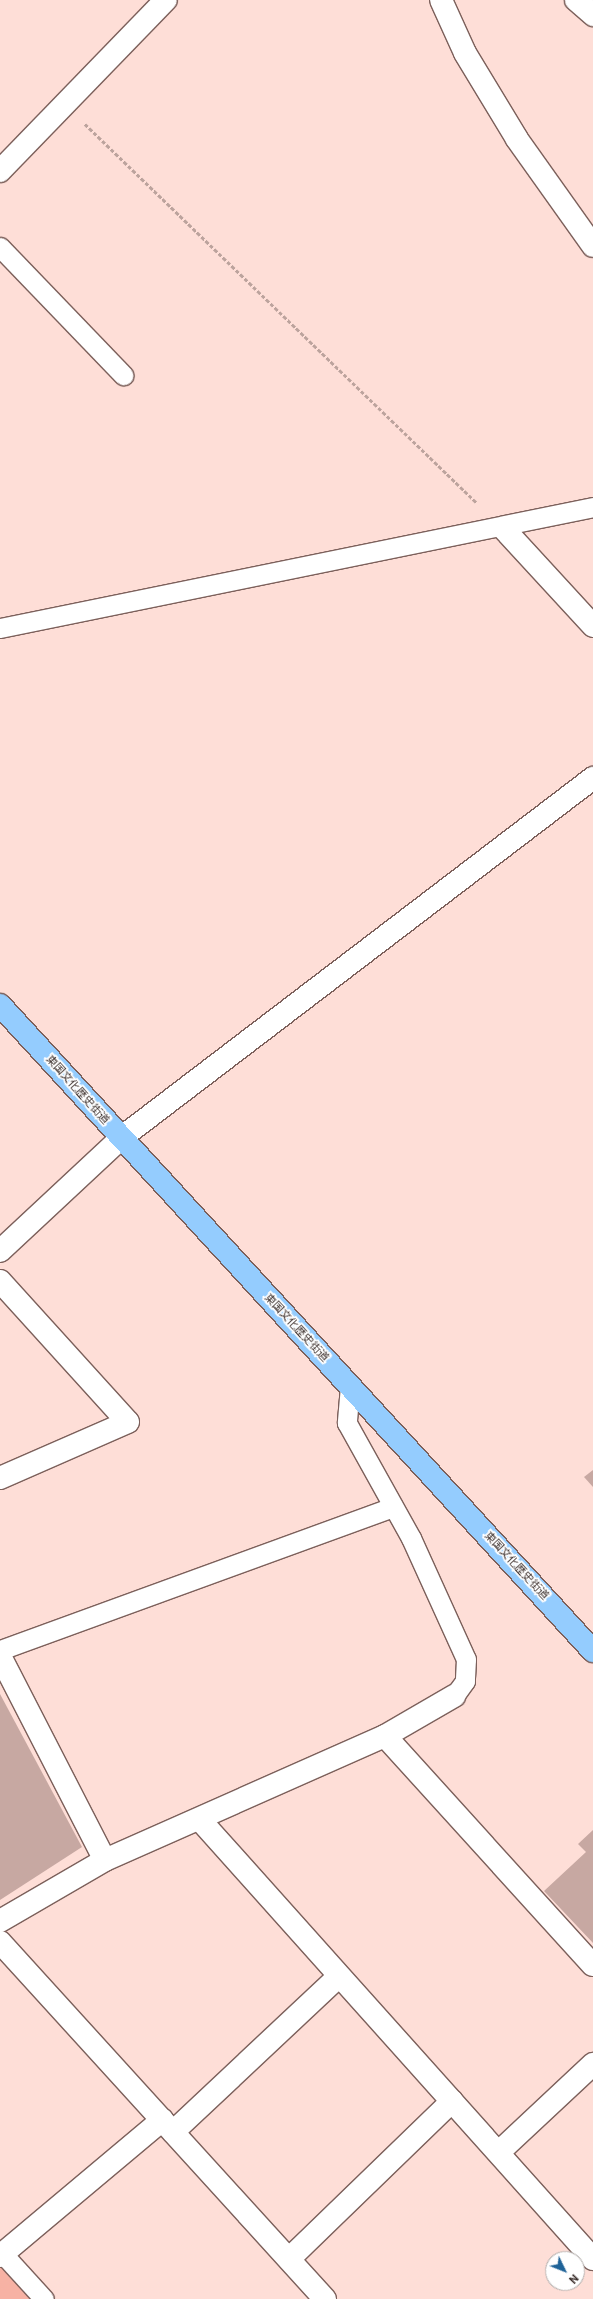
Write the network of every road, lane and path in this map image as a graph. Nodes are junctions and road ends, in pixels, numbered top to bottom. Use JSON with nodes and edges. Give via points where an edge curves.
{"nodes":[{"id":1,"x":166,"y":0,"type":"edge"},
{"id":2,"x":441,"y":0,"type":"edge"},
{"id":3,"x":576,"y":0,"type":"edge"},
{"id":4,"x":593,"y":15,"type":"edge"},
{"id":5,"x":66,"y":105,"type":"junction"},
{"id":6,"x":0,"y":171,"type":"edge"},
{"id":7,"x":593,"y":246,"type":"edge"},
{"id":8,"x":0,"y":247,"type":"edge"},
{"id":9,"x":123,"y":375,"type":"dead end"},
{"id":10,"x":593,"y":507,"type":"edge"},
{"id":11,"x":503,"y":528,"type":"junction"},
{"id":12,"x":593,"y":626,"type":"edge"},
{"id":13,"x":0,"y":628,"type":"edge"},
{"id":14,"x":593,"y":778,"type":"edge"},
{"id":15,"x":0,"y":1005,"type":"edge"},
{"id":16,"x":121,"y":1138,"type":"junction"},
{"id":17,"x":0,"y":1251,"type":"edge"},
{"id":18,"x":0,"y":1281,"type":"edge"},
{"id":19,"x":350,"y":1386,"type":"junction"},
{"id":20,"x":0,"y":1478,"type":"edge"},
{"id":21,"x":393,"y":1506,"type":"junction"},
{"id":22,"x":0,"y":1650,"type":"edge"},
{"id":23,"x":593,"y":1651,"type":"edge"},
{"id":24,"x":0,"y":1656,"type":"edge"},
{"id":25,"x":454,"y":1696,"type":"joint"},
{"id":26,"x":386,"y":1736,"type":"junction"},
{"id":27,"x":200,"y":1821,"type":"junction"},
{"id":28,"x":105,"y":1860,"type":"junction"},
{"id":29,"x":0,"y":1921,"type":"edge"},
{"id":30,"x":0,"y":1942,"type":"edge"},
{"id":31,"x":593,"y":1965,"type":"edge"},
{"id":32,"x":338,"y":1977,"type":"junction"},
{"id":33,"x":593,"y":2064,"type":"edge"},
{"id":34,"x":452,"y":2101,"type":"junction"},
{"id":35,"x":167,"y":2126,"type":"junction"},
{"id":36,"x":499,"y":2152,"type":"junction"},
{"id":37,"x":1,"y":2255,"type":"edge"},
{"id":38,"x":289,"y":2258,"type":"junction"},
{"id":39,"x":593,"y":2259,"type":"edge"},
{"id":40,"x":44,"y":2299,"type":"edge"},
{"id":41,"x":326,"y":2299,"type":"edge"}],
"edges":[{"from":1,"to":5,"type":"street"},
{"from":2,"to":7,"type":"street","via":[[465,53],[517,140]]},
{"from":3,"to":4,"type":"street"},
{"from":5,"to":6,"type":"street"},
{"from":5,"to":11,"type":"path"},
{"from":8,"to":9,"type":"lane"},
{"from":10,"to":11,"type":"lane"},
{"from":11,"to":12,"type":"street"},
{"from":11,"to":13,"type":"lane"},
{"from":14,"to":16,"type":"street"},
{"from":15,"to":16,"type":"highway","name":"東国文化歴史街道"},
{"from":16,"to":17,"type":"street"},
{"from":16,"to":19,"type":"highway","name":"東国文化歴史街道"},
{"from":18,"to":20,"type":"street","via":[[128,1422]]},
{"from":19,"to":21,"type":"lane","via":[[347,1422]]},
{"from":19,"to":23,"type":"highway","name":"東国文化歴史街道"},
{"from":21,"to":22,"type":"lane"},
{"from":21,"to":25,"type":"lane","via":[[466,1659],[465,1681]]},
{"from":24,"to":28,"type":"street"},
{"from":25,"to":26,"type":"street"},
{"from":26,"to":27,"type":"street"},
{"from":26,"to":31,"type":"street"},
{"from":27,"to":28,"type":"street"},
{"from":27,"to":32,"type":"street"},
{"from":28,"to":29,"type":"street"},
{"from":30,"to":35,"type":"street"},
{"from":32,"to":34,"type":"street"},
{"from":32,"to":35,"type":"street"},
{"from":33,"to":36,"type":"street"},
{"from":34,"to":36,"type":"street"},
{"from":34,"to":38,"type":"street"},
{"from":35,"to":37,"type":"street"},
{"from":35,"to":38,"type":"street"},
{"from":36,"to":39,"type":"street"},
{"from":37,"to":40,"type":"lane"},
{"from":38,"to":41,"type":"street"}]}
